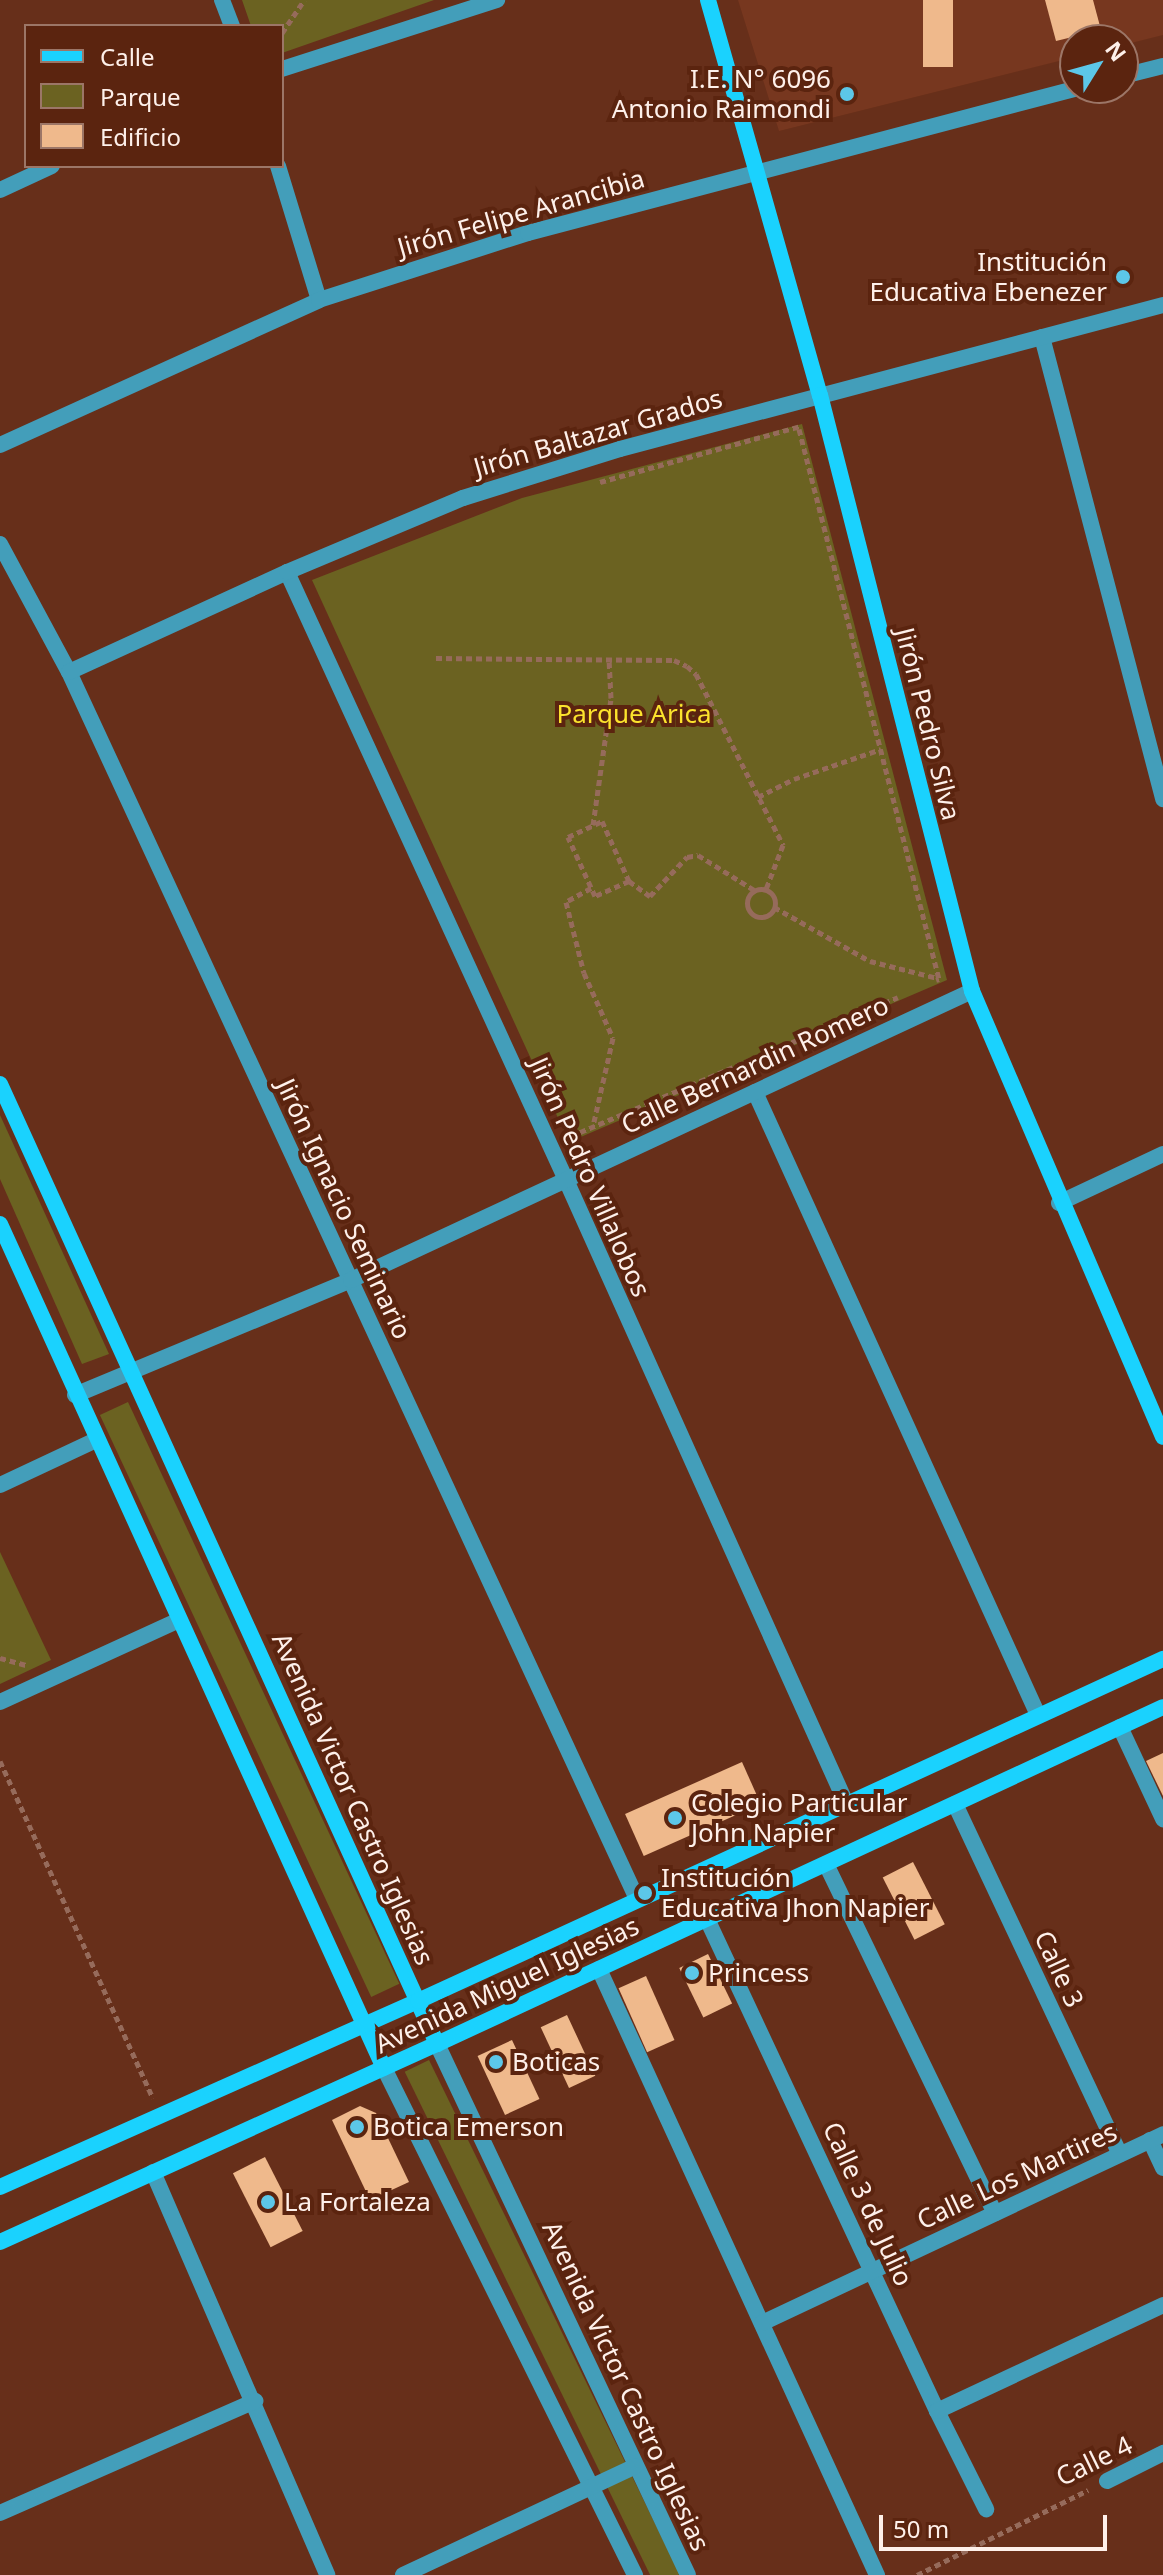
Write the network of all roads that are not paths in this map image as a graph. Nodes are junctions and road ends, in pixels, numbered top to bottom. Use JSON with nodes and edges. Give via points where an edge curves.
{"nodes":[{"id":1,"x":222,"y":0,"type":"edge"},
{"id":2,"x":497,"y":0,"type":"edge"},
{"id":3,"x":708,"y":0,"type":"edge"},
{"id":4,"x":463,"y":4,"type":"edge"},
{"id":5,"x":231,"y":24,"type":"edge"},
{"id":6,"x":1163,"y":66,"type":"edge"},
{"id":7,"x":284,"y":68,"type":"edge"},
{"id":8,"x":1139,"y":72,"type":"edge"},
{"id":9,"x":1059,"y":93,"type":"edge"},
{"id":10,"x":48,"y":168,"type":"edge"},
{"id":11,"x":279,"y":168,"type":"edge"},
{"id":12,"x":759,"y":170,"type":"junction"},
{"id":13,"x":0,"y":190,"type":"edge"},
{"id":14,"x":319,"y":300,"type":"junction"},
{"id":15,"x":1163,"y":305,"type":"edge"},
{"id":16,"x":1042,"y":337,"type":"junction"},
{"id":17,"x":820,"y":395,"type":"junction"},
{"id":18,"x":0,"y":445,"type":"edge"},
{"id":19,"x":0,"y":544,"type":"edge"},
{"id":20,"x":287,"y":572,"type":"junction"},
{"id":21,"x":69,"y":672,"type":"junction"},
{"id":22,"x":1163,"y":799,"type":"edge"},
{"id":23,"x":972,"y":991,"type":"junction"},
{"id":24,"x":0,"y":1084,"type":"edge"},
{"id":25,"x":755,"y":1092,"type":"junction"},
{"id":26,"x":1163,"y":1154,"type":"edge"},
{"id":27,"x":566,"y":1180,"type":"junction"},
{"id":28,"x":1059,"y":1203,"type":"junction"},
{"id":29,"x":0,"y":1224,"type":"edge"},
{"id":30,"x":351,"y":1280,"type":"junction"},
{"id":31,"x":131,"y":1371,"type":"junction"},
{"id":32,"x":75,"y":1395,"type":"junction"},
{"id":33,"x":1163,"y":1437,"type":"edge"},
{"id":34,"x":96,"y":1440,"type":"junction"},
{"id":35,"x":0,"y":1485,"type":"edge"},
{"id":36,"x":179,"y":1620,"type":"junction"},
{"id":37,"x":1163,"y":1659,"type":"edge"},
{"id":38,"x":0,"y":1702,"type":"edge"},
{"id":39,"x":1163,"y":1707,"type":"edge"},
{"id":40,"x":1038,"y":1715,"type":"junction"},
{"id":41,"x":1120,"y":1727,"type":"junction"},
{"id":42,"x":846,"y":1803,"type":"junction"},
{"id":43,"x":955,"y":1804,"type":"junction"},
{"id":44,"x":1163,"y":1819,"type":"edge"},
{"id":45,"x":826,"y":1864,"type":"junction"},
{"id":46,"x":637,"y":1899,"type":"junction"},
{"id":47,"x":707,"y":1919,"type":"junction"},
{"id":48,"x":599,"y":1969,"type":"junction"},
{"id":49,"x":418,"y":2001,"type":"junction"},
{"id":50,"x":365,"y":2023,"type":"junction"},
{"id":51,"x":437,"y":2044,"type":"junction"},
{"id":52,"x":384,"y":2068,"type":"junction"},
{"id":53,"x":1156,"y":2137,"type":"edge"},
{"id":54,"x":1120,"y":2154,"type":"junction"},
{"id":55,"x":1163,"y":2168,"type":"edge"},
{"id":56,"x":153,"y":2172,"type":"junction"},
{"id":57,"x":0,"y":2187,"type":"edge"},
{"id":58,"x":995,"y":2213,"type":"junction"},
{"id":59,"x":0,"y":2242,"type":"edge"},
{"id":60,"x":873,"y":2271,"type":"junction"},
{"id":61,"x":1163,"y":2305,"type":"edge"},
{"id":62,"x":762,"y":2323,"type":"junction"},
{"id":63,"x":255,"y":2401,"type":"junction"},
{"id":64,"x":937,"y":2411,"type":"junction"},
{"id":65,"x":1163,"y":2453,"type":"edge"},
{"id":66,"x":636,"y":2466,"type":"junction"},
{"id":67,"x":1107,"y":2481,"type":"road end"},
{"id":68,"x":590,"y":2487,"type":"junction"},
{"id":69,"x":986,"y":2509,"type":"dead end"},
{"id":70,"x":0,"y":2513,"type":"edge"},
{"id":71,"x":327,"y":2575,"type":"edge"},
{"id":72,"x":403,"y":2575,"type":"edge"},
{"id":73,"x":635,"y":2575,"type":"edge"},
{"id":74,"x":688,"y":2575,"type":"edge"},
{"id":75,"x":877,"y":2575,"type":"edge"}],
"edges":[{"from":1,"to":5,"type":"street"},
{"from":2,"to":4,"type":"street"},
{"from":3,"to":12,"type":"street","name":"Jirón Pedro Silva"},
{"from":4,"to":7,"type":"street"},
{"from":6,"to":8,"type":"street"},
{"from":9,"to":12,"type":"street","name":"Jirón Felipe Arancibia"},
{"from":10,"to":13,"type":"street"},
{"from":11,"to":14,"type":"street"},
{"from":12,"to":14,"type":"street","name":"Jirón Felipe Arancibia","via":[[528,233]]},
{"from":12,"to":17,"type":"street","name":"Jirón Pedro Silva"},
{"from":14,"to":18,"type":"street","name":"Jirón Felipe Arancibia"},
{"from":15,"to":16,"type":"street","name":"Jirón Baltazar Grados"},
{"from":16,"to":17,"type":"street","name":"Jirón Baltazar Grados"},
{"from":16,"to":22,"type":"street"},
{"from":17,"to":20,"type":"street","name":"Jirón Baltazar Grados","via":[[463,498]]},
{"from":17,"to":23,"type":"street","name":"Jirón Pedro Silva"},
{"from":19,"to":21,"type":"street","name":"Jirón Ignacio Seminario"},
{"from":20,"to":21,"type":"street","name":"Jirón Baltazar Grados"},
{"from":20,"to":27,"type":"street","name":"Jirón Pedro Villalobos"},
{"from":21,"to":30,"type":"street","name":"Jirón Ignacio Seminario"},
{"from":23,"to":25,"type":"street","name":"Calle Bernardin Romero"},
{"from":23,"to":28,"type":"street","name":"Jirón Pedro Silva"},
{"from":24,"to":31,"type":"street","name":"Avenida Victor Castro Iglesias"},
{"from":25,"to":27,"type":"street","name":"Calle Bernardin Romero"},
{"from":25,"to":40,"type":"street"},
{"from":26,"to":28,"type":"street"},
{"from":27,"to":30,"type":"street","name":"Calle Bernardin Romero"},
{"from":27,"to":42,"type":"street","name":"Jirón Pedro Villalobos"},
{"from":28,"to":33,"type":"street","name":"Jirón Pedro Silva"},
{"from":29,"to":32,"type":"street"},
{"from":30,"to":31,"type":"street","name":"Calle Bernardin Romero"},
{"from":30,"to":46,"type":"street","name":"Jirón Ignacio Seminario"},
{"from":31,"to":32,"type":"street","name":"Calle Bernardin Romero"},
{"from":31,"to":49,"type":"street","name":"Avenida Victor Castro Iglesias"},
{"from":32,"to":34,"type":"street"},
{"from":34,"to":35,"type":"street"},
{"from":34,"to":36,"type":"street"},
{"from":36,"to":38,"type":"street"},
{"from":36,"to":50,"type":"street"},
{"from":37,"to":40,"type":"street","name":"Avenida Miguel Iglesias"},
{"from":39,"to":41,"type":"street","name":"Avenida Miguel Iglesias"},
{"from":40,"to":42,"type":"street","name":"Avenida Miguel Iglesias"},
{"from":41,"to":43,"type":"street","name":"Avenida Miguel Iglesias"},
{"from":41,"to":44,"type":"street"},
{"from":42,"to":46,"type":"street","name":"Avenida Miguel Iglesias"},
{"from":43,"to":45,"type":"street","name":"Avenida Miguel Iglesias"},
{"from":43,"to":54,"type":"street","name":"Calle 3"},
{"from":45,"to":47,"type":"street","name":"Avenida Miguel Iglesias"},
{"from":45,"to":58,"type":"street"},
{"from":46,"to":49,"type":"street","name":"Avenida Miguel Iglesias"},
{"from":47,"to":48,"type":"street","name":"Avenida Miguel Iglesias"},
{"from":47,"to":60,"type":"street","name":"Calle 3 de Julio"},
{"from":48,"to":51,"type":"street","name":"Avenida Miguel Iglesias"},
{"from":48,"to":62,"type":"street"},
{"from":49,"to":50,"type":"street","name":"Avenida Miguel Iglesias"},
{"from":49,"to":51,"type":"street","name":"Avenida Victor Castro Iglesias"},
{"from":50,"to":52,"type":"street"},
{"from":50,"to":57,"type":"street","name":"Avenida Miguel Iglesias"},
{"from":51,"to":52,"type":"street","name":"Avenida Miguel Iglesias"},
{"from":51,"to":66,"type":"street","name":"Avenida Victor Castro Iglesias"},
{"from":52,"to":56,"type":"street","name":"Avenida Miguel Iglesias"},
{"from":52,"to":68,"type":"street"},
{"from":53,"to":54,"type":"street","name":"Calle Los Martires"},
{"from":53,"to":55,"type":"street"},
{"from":54,"to":58,"type":"street","name":"Calle Los Martires"},
{"from":56,"to":59,"type":"street","name":"Avenida Miguel Iglesias"},
{"from":56,"to":63,"type":"street"},
{"from":58,"to":60,"type":"street","name":"Calle Los Martires"},
{"from":60,"to":62,"type":"street","name":"Calle Los Martires"},
{"from":60,"to":64,"type":"street","name":"Calle 3 de Julio"},
{"from":61,"to":64,"type":"street"},
{"from":62,"to":75,"type":"street"},
{"from":63,"to":70,"type":"street"},
{"from":63,"to":71,"type":"street"},
{"from":64,"to":69,"type":"street","name":"Calle 3 de Julio"},
{"from":65,"to":67,"type":"street","name":"Calle 4"},
{"from":66,"to":68,"type":"street"},
{"from":66,"to":74,"type":"street","name":"Avenida Victor Castro Iglesias"},
{"from":68,"to":72,"type":"street"},
{"from":68,"to":73,"type":"street"}]}
